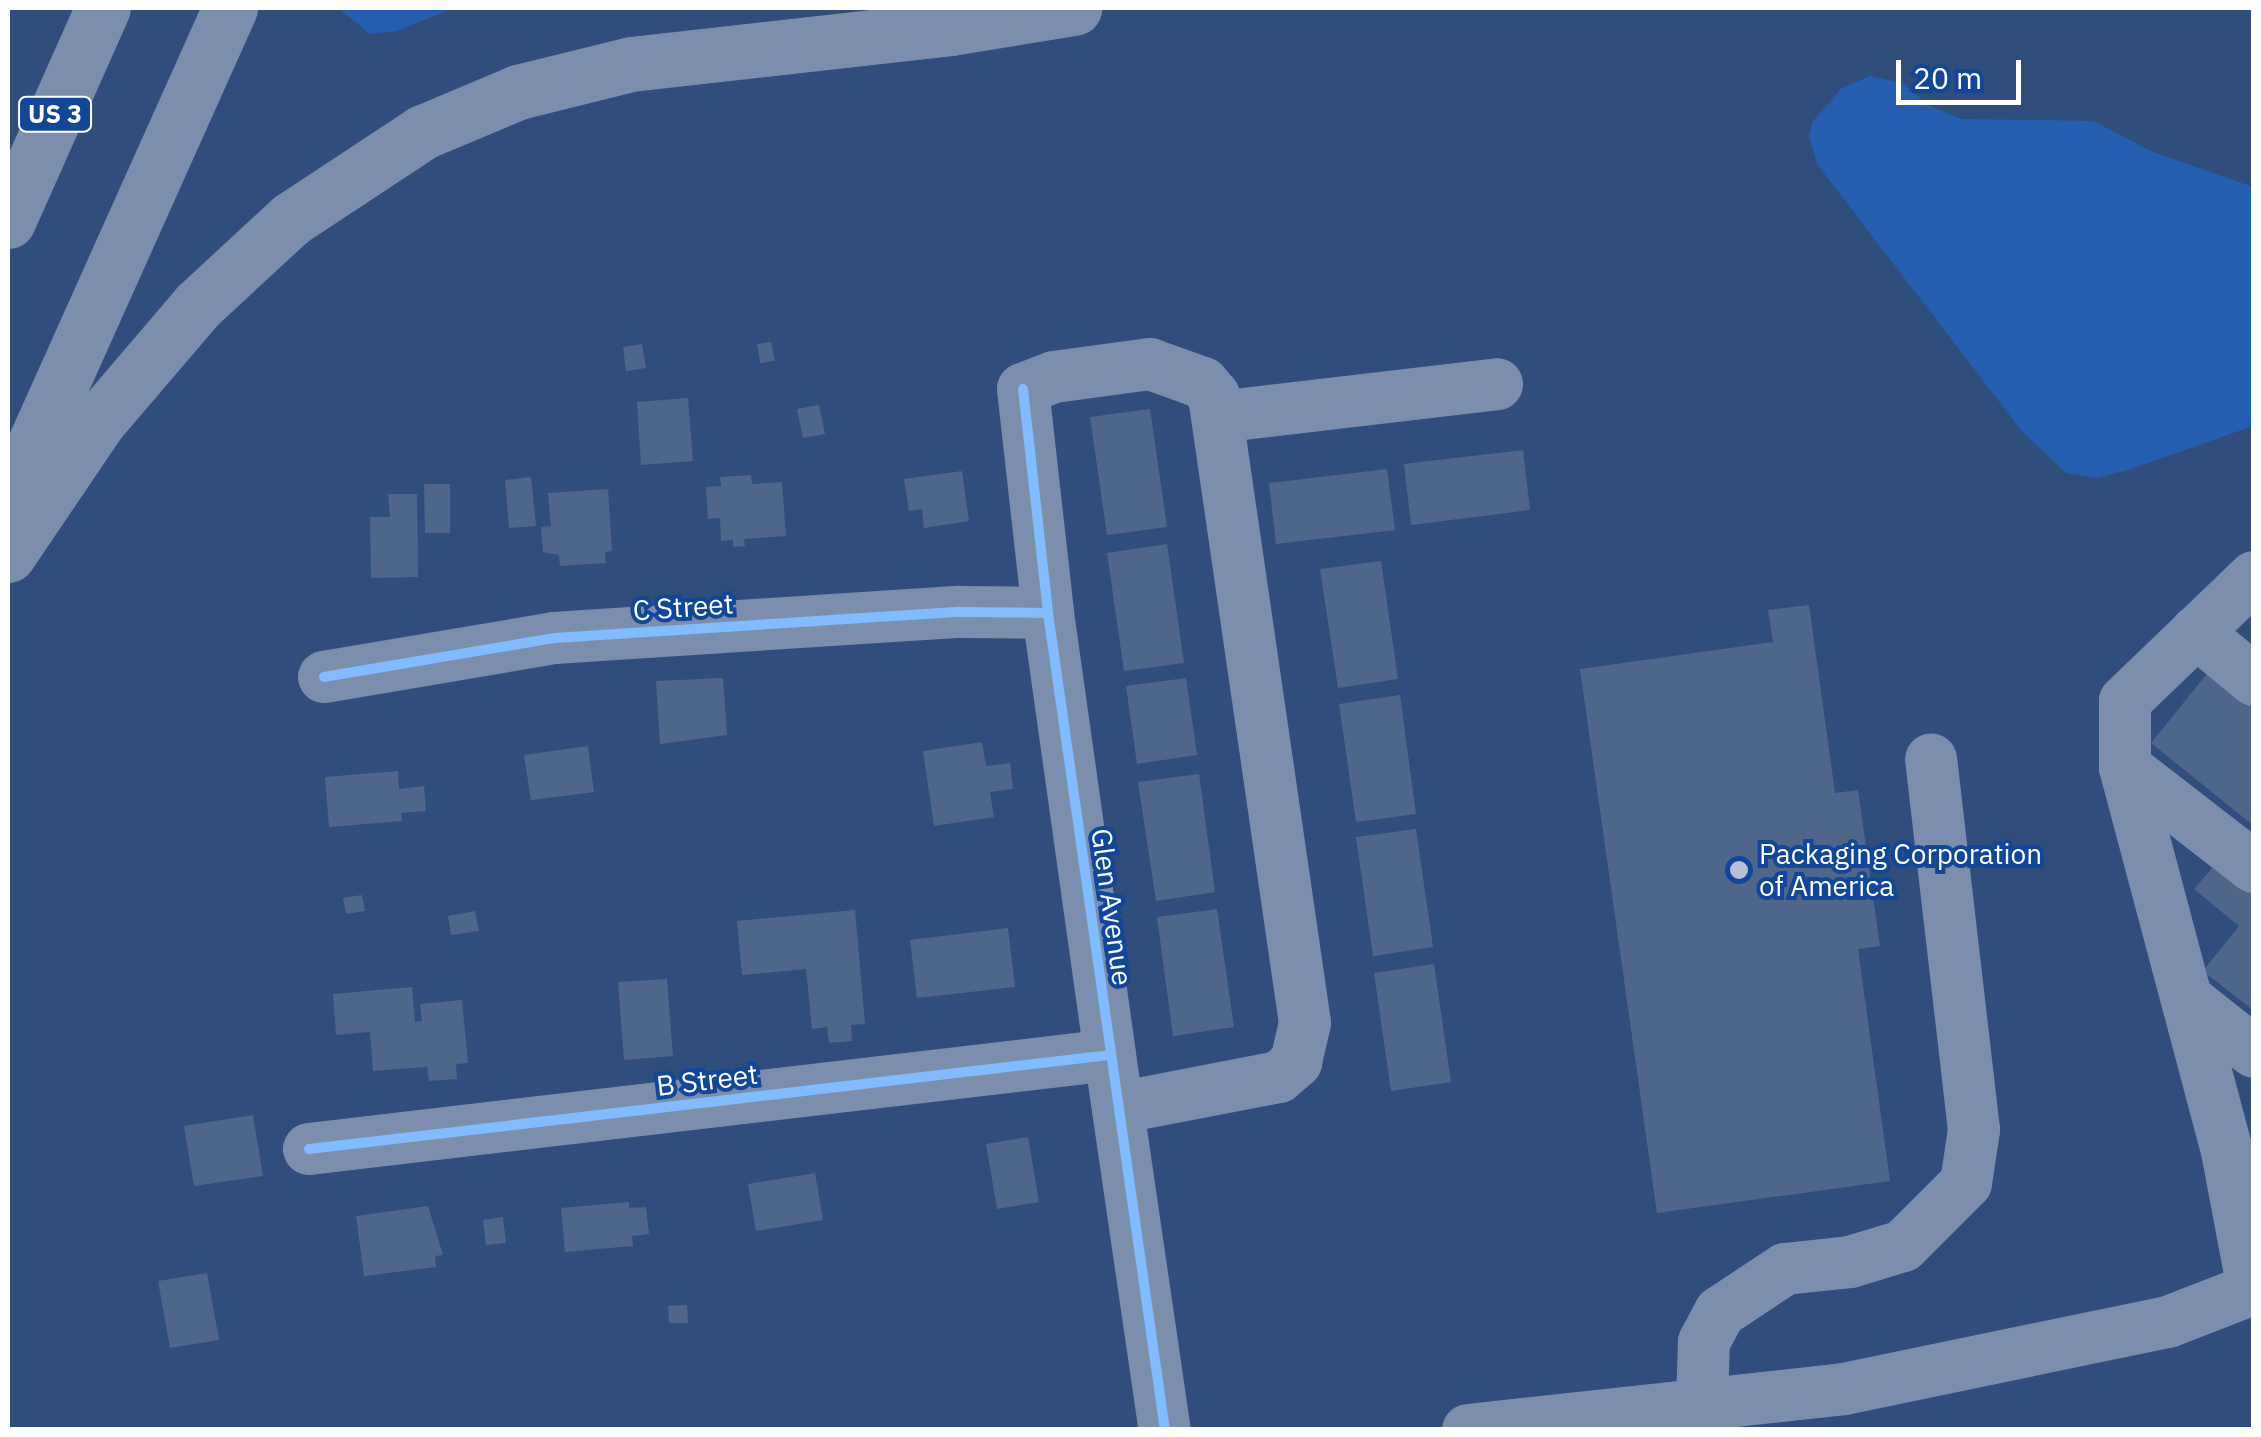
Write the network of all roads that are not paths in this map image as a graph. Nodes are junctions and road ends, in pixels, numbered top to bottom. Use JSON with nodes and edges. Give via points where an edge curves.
{"nodes":[{"id":1,"x":103,"y":8,"type":"edge"},
{"id":2,"x":230,"y":8,"type":"edge"},
{"id":3,"x":1074,"y":8,"type":"edge"},
{"id":4,"x":8,"y":221,"type":"edge"},
{"id":5,"x":1497,"y":384,"type":"dead end"},
{"id":6,"x":1218,"y":417,"type":"junction"},
{"id":7,"x":8,"y":503,"type":"edge"},
{"id":8,"x":8,"y":555,"type":"edge"},
{"id":9,"x":2254,"y":577,"type":"edge"},
{"id":10,"x":1048,"y":613,"type":"junction"},
{"id":11,"x":2196,"y":632,"type":"junction"},
{"id":12,"x":324,"y":677,"type":"dead end"},
{"id":13,"x":2254,"y":680,"type":"edge"},
{"id":14,"x":1931,"y":759,"type":"dead end"},
{"id":15,"x":2126,"y":767,"type":"junction"},
{"id":16,"x":2254,"y":867,"type":"edge"},
{"id":17,"x":2186,"y":999,"type":"junction"},
{"id":18,"x":2254,"y":1052,"type":"edge"},
{"id":19,"x":1110,"y":1055,"type":"junction"},
{"id":20,"x":1118,"y":1108,"type":"junction"},
{"id":21,"x":310,"y":1149,"type":"dead end"},
{"id":22,"x":1702,"y":1404,"type":"junction"},
{"id":23,"x":1165,"y":1430,"type":"edge"},
{"id":24,"x":1468,"y":1430,"type":"edge"}],
"edges":[{"from":1,"to":4,"type":"highway","number":"US 3"},
{"from":2,"to":7,"type":"highway"},
{"from":3,"to":8,"type":"highway","via":[[631,64],[518,92],[423,132],[291,219],[198,304],[98,422]]},
{"from":5,"to":6,"type":"street"},
{"from":6,"to":10,"type":"street","name":"Glen Avenue","via":[[1204,383],[1150,364],[1023,389]]},
{"from":6,"to":20,"type":"street","via":[[1304,1044],[1280,1077]]},
{"from":9,"to":11,"type":"street"},
{"from":10,"to":12,"type":"street","name":"C Street","via":[[958,612],[554,638]]},
{"from":10,"to":19,"type":"street","name":"Glen Avenue"},
{"from":11,"to":13,"type":"street"},
{"from":11,"to":15,"type":"street","via":[[2125,701]]},
{"from":14,"to":22,"type":"street","via":[[1974,1130],[1966,1183],[1903,1246],[1850,1262],[1785,1268],[1720,1312],[1704,1342]]},
{"from":15,"to":16,"type":"street"},
{"from":15,"to":17,"type":"street"},
{"from":17,"to":18,"type":"street"},
{"from":17,"to":22,"type":"street","via":[[2227,1150],[2252,1289],[2168,1322],[2016,1356],[1844,1389]]},
{"from":19,"to":20,"type":"street","name":"Glen Avenue"},
{"from":19,"to":21,"type":"street","name":"B Street"},
{"from":20,"to":23,"type":"street","name":"Glen Avenue"},
{"from":22,"to":24,"type":"street"}]}
